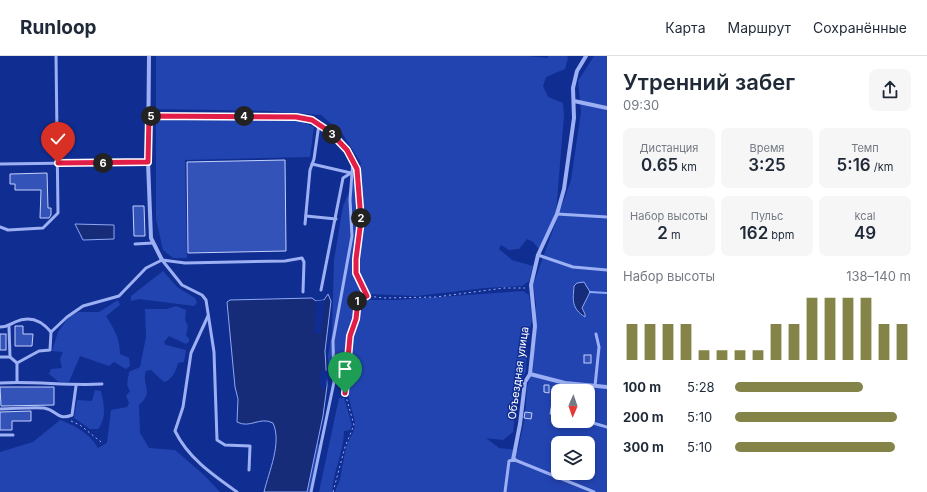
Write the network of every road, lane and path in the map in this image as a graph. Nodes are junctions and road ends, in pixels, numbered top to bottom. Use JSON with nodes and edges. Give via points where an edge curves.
{"nodes":[{"id":1,"x":56,"y":56,"type":"edge"},
{"id":2,"x":149,"y":56,"type":"edge"},
{"id":3,"x":586,"y":56,"type":"edge"},
{"id":4,"x":574,"y":101,"type":"junction"},
{"id":5,"x":607,"y":108,"type":"edge"},
{"id":6,"x":149,"y":116,"type":"junction"},
{"id":7,"x":319,"y":124,"type":"junction"},
{"id":8,"x":148,"y":162,"type":"junction"},
{"id":9,"x":58,"y":163,"type":"junction"},
{"id":10,"x":0,"y":164,"type":"edge"},
{"id":11,"x":312,"y":164,"type":"junction"},
{"id":12,"x":357,"y":169,"type":"dead end"},
{"id":13,"x":351,"y":173,"type":"junction"},
{"id":14,"x":557,"y":214,"type":"junction"},
{"id":15,"x":306,"y":216,"type":"junction"},
{"id":16,"x":607,"y":217,"type":"edge"},
{"id":17,"x":336,"y":219,"type":"junction"},
{"id":18,"x":305,"y":224,"type":"dead end"},
{"id":19,"x":0,"y":227,"type":"edge"},
{"id":20,"x":153,"y":243,"type":"junction"},
{"id":21,"x":135,"y":244,"type":"dead end"},
{"id":22,"x":538,"y":255,"type":"junction"},
{"id":23,"x":162,"y":260,"type":"junction"},
{"id":24,"x":607,"y":270,"type":"edge"},
{"id":25,"x":532,"y":286,"type":"junction"},
{"id":26,"x":321,"y":290,"type":"dead end"},
{"id":27,"x":303,"y":292,"type":"dead end"},
{"id":28,"x":367,"y":296,"type":"junction"},
{"id":29,"x":208,"y":316,"type":"junction"},
{"id":30,"x":0,"y":327,"type":"edge"},
{"id":31,"x":9,"y":327,"type":"junction"},
{"id":32,"x":51,"y":332,"type":"junction"},
{"id":33,"x":596,"y":334,"type":"dead end"},
{"id":34,"x":0,"y":357,"type":"edge"},
{"id":35,"x":10,"y":357,"type":"junction"},
{"id":36,"x":17,"y":363,"type":"junction"},
{"id":37,"x":530,"y":374,"type":"junction"},
{"id":38,"x":17,"y":382,"type":"junction"},
{"id":39,"x":0,"y":383,"type":"edge"},
{"id":40,"x":565,"y":383,"type":"joint"},
{"id":41,"x":102,"y":384,"type":"dead end"},
{"id":42,"x":575,"y":384,"type":"edge"},
{"id":43,"x":76,"y":386,"type":"junction"},
{"id":44,"x":595,"y":386,"type":"joint"},
{"id":45,"x":607,"y":387,"type":"edge"},
{"id":46,"x":0,"y":409,"type":"edge"},
{"id":47,"x":65,"y":418,"type":"junction"},
{"id":48,"x":595,"y":424,"type":"edge"},
{"id":49,"x":607,"y":427,"type":"edge"},
{"id":50,"x":0,"y":435,"type":"edge"},
{"id":51,"x":13,"y":435,"type":"dead end"},
{"id":52,"x":101,"y":442,"type":"dead end"},
{"id":53,"x":514,"y":460,"type":"junction"},
{"id":54,"x":249,"y":470,"type":"dead end"},
{"id":55,"x":237,"y":492,"type":"edge"},
{"id":56,"x":312,"y":492,"type":"edge"},
{"id":57,"x":333,"y":492,"type":"edge"},
{"id":58,"x":505,"y":492,"type":"edge"},
{"id":59,"x":594,"y":492,"type":"edge"}],
"edges":[{"from":1,"to":9,"type":"lane"},
{"from":2,"to":6,"type":"street"},
{"from":3,"to":4,"type":"street","name":"Объездная улица","via":[[575,80]]},
{"from":4,"to":5,"type":"street"},
{"from":4,"to":14,"type":"street","name":"Объездная улица","via":[[570,155]]},
{"from":6,"to":7,"type":"lane","via":[[287,117],[305,118]]},
{"from":6,"to":8,"type":"street"},
{"from":7,"to":11,"type":"lane"},
{"from":7,"to":13,"type":"lane","via":[[347,150],[353,160]]},
{"from":8,"to":9,"type":"lane"},
{"from":8,"to":20,"type":"street"},
{"from":9,"to":10,"type":"lane"},
{"from":9,"to":19,"type":"lane","via":[[58,213],[43,228],[8,230]]},
{"from":11,"to":13,"type":"lane"},
{"from":11,"to":15,"type":"lane"},
{"from":12,"to":28,"type":"path","via":[[361,220],[356,273]]},
{"from":13,"to":17,"type":"lane","via":[[343,178]]},
{"from":13,"to":56,"type":"lane","via":[[352,236],[333,341],[334,382]]},
{"from":14,"to":16,"type":"lane"},
{"from":14,"to":22,"type":"street","name":"Объездная улица"},
{"from":15,"to":17,"type":"lane"},
{"from":15,"to":18,"type":"lane"},
{"from":17,"to":26,"type":"lane"},
{"from":20,"to":21,"type":"lane"},
{"from":20,"to":23,"type":"street"},
{"from":22,"to":24,"type":"lane","via":[[573,267]]},
{"from":22,"to":25,"type":"street","name":"Объездная улица"},
{"from":23,"to":27,"type":"lane","via":[[185,263],[285,261],[302,258]]},
{"from":23,"to":29,"type":"lane","via":[[182,285],[202,295],[206,300]]},
{"from":23,"to":32,"type":"lane","via":[[146,268],[119,296],[83,306]]},
{"from":25,"to":28,"type":"path","via":[[436,297]]},
{"from":25,"to":37,"type":"street","name":"Объездная улица","via":[[535,326]]},
{"from":28,"to":57,"type":"path","via":[[358,300],[356,319],[350,336],[345,393],[354,425],[345,447]]},
{"from":29,"to":54,"type":"lane","via":[[214,352],[217,440],[225,445],[250,446]]},
{"from":29,"to":55,"type":"lane","via":[[191,353],[183,407],[175,431],[190,454]]},
{"from":30,"to":31,"type":"lane"},
{"from":31,"to":32,"type":"lane","via":[[15,322],[32,318],[44,323]]},
{"from":31,"to":35,"type":"lane"},
{"from":32,"to":36,"type":"lane","via":[[50,350],[39,351]]},
{"from":33,"to":44,"type":"lane","via":[[599,347]]},
{"from":34,"to":35,"type":"lane"},
{"from":35,"to":36,"type":"lane"},
{"from":36,"to":38,"type":"lane"},
{"from":37,"to":40,"type":"street"},
{"from":37,"to":53,"type":"street","name":"Объездная улица","via":[[525,382]]},
{"from":38,"to":39,"type":"lane"},
{"from":38,"to":43,"type":"lane"},
{"from":40,"to":42,"type":"street"},
{"from":41,"to":43,"type":"lane"},
{"from":43,"to":47,"type":"lane","via":[[72,415]]},
{"from":44,"to":45,"type":"street"},
{"from":46,"to":47,"type":"lane","via":[[44,408]]},
{"from":47,"to":52,"type":"path","via":[[80,425]]},
{"from":48,"to":49,"type":"lane"},
{"from":50,"to":51,"type":"lane"},
{"from":53,"to":58,"type":"lane","via":[[509,461]]},
{"from":53,"to":59,"type":"lane"}]}
